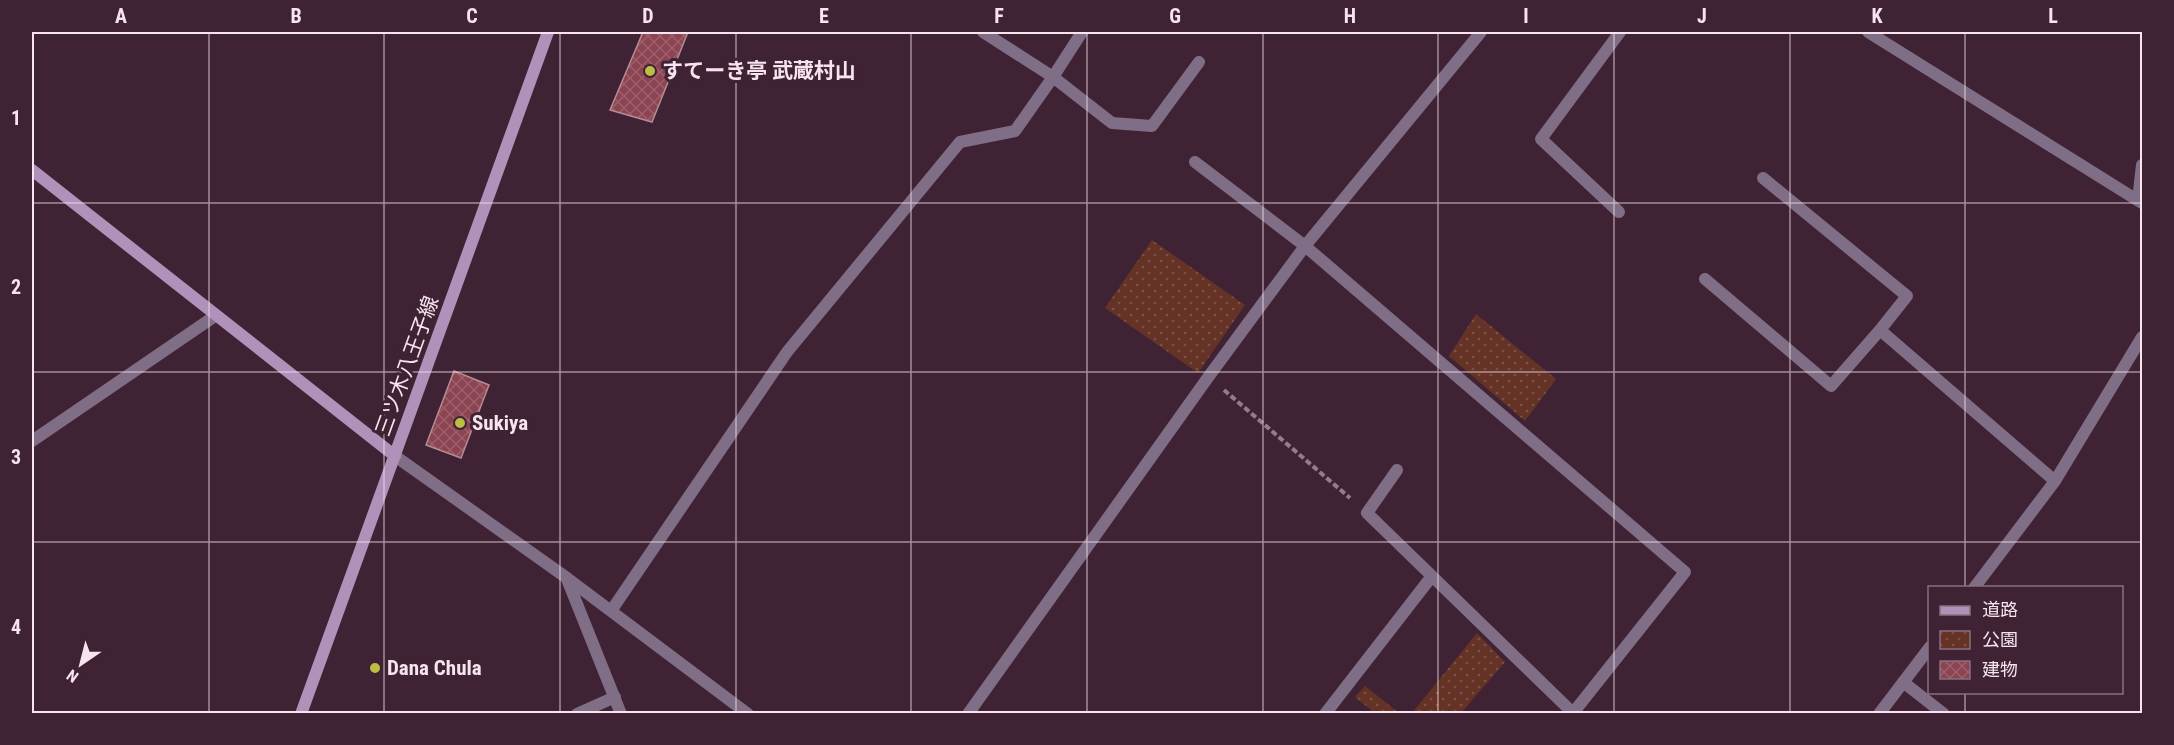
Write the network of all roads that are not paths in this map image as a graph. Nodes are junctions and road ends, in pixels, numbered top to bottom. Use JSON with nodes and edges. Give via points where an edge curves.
{"nodes":[{"id":1,"x":548,"y":32,"type":"edge"},
{"id":2,"x":983,"y":32,"type":"edge"},
{"id":3,"x":1082,"y":32,"type":"edge"},
{"id":4,"x":1481,"y":32,"type":"edge"},
{"id":5,"x":1620,"y":32,"type":"edge"},
{"id":6,"x":1868,"y":32,"type":"edge"},
{"id":7,"x":1199,"y":62,"type":"dead end"},
{"id":8,"x":1053,"y":77,"type":"junction"},
{"id":9,"x":1195,"y":162,"type":"dead end"},
{"id":10,"x":2142,"y":165,"type":"edge"},
{"id":11,"x":32,"y":170,"type":"edge"},
{"id":12,"x":1763,"y":178,"type":"dead end"},
{"id":13,"x":2140,"y":201,"type":"edge"},
{"id":14,"x":1619,"y":212,"type":"dead end"},
{"id":15,"x":1305,"y":246,"type":"junction"},
{"id":16,"x":1705,"y":279,"type":"dead end"},
{"id":17,"x":215,"y":316,"type":"junction"},
{"id":18,"x":1880,"y":330,"type":"junction"},
{"id":19,"x":2142,"y":337,"type":"edge"},
{"id":20,"x":32,"y":441,"type":"edge"},
{"id":21,"x":395,"y":456,"type":"junction"},
{"id":22,"x":1397,"y":470,"type":"dead end"},
{"id":23,"x":2055,"y":481,"type":"junction"},
{"id":24,"x":1431,"y":576,"type":"junction"},
{"id":25,"x":567,"y":578,"type":"junction"},
{"id":26,"x":1976,"y":586,"type":"edge"},
{"id":27,"x":611,"y":611,"type":"junction"},
{"id":28,"x":1928,"y":648,"type":"edge"},
{"id":29,"x":1903,"y":682,"type":"junction"},
{"id":30,"x":615,"y":697,"type":"junction"},
{"id":31,"x":1573,"y":713,"type":"edge"},
{"id":32,"x":301,"y":714,"type":"edge"},
{"id":33,"x":577,"y":714,"type":"edge"},
{"id":34,"x":621,"y":714,"type":"edge"},
{"id":35,"x":748,"y":714,"type":"edge"},
{"id":36,"x":968,"y":714,"type":"edge"},
{"id":37,"x":1325,"y":714,"type":"edge"},
{"id":38,"x":1879,"y":714,"type":"edge"},
{"id":39,"x":1944,"y":714,"type":"edge"}],
"edges":[{"from":1,"to":21,"type":"main road","name":"三ツ木八王子線"},
{"from":2,"to":8,"type":"street"},
{"from":3,"to":8,"type":"street"},
{"from":4,"to":15,"type":"street"},
{"from":5,"to":14,"type":"street","via":[[1541,139]]},
{"from":6,"to":13,"type":"street"},
{"from":7,"to":8,"type":"street","via":[[1152,126],[1112,123]]},
{"from":8,"to":27,"type":"street","via":[[1015,131],[960,142],[945,160],[787,352]]},
{"from":9,"to":15,"type":"street"},
{"from":10,"to":13,"type":"street"},
{"from":11,"to":17,"type":"main road"},
{"from":12,"to":18,"type":"street","via":[[1907,296]]},
{"from":15,"to":31,"type":"street","via":[[1685,572]]},
{"from":15,"to":36,"type":"street"},
{"from":16,"to":18,"type":"street","via":[[1831,386]]},
{"from":17,"to":20,"type":"street"},
{"from":17,"to":21,"type":"main road"},
{"from":18,"to":23,"type":"street"},
{"from":19,"to":23,"type":"street"},
{"from":21,"to":25,"type":"street"},
{"from":21,"to":32,"type":"main road","name":"三ツ木八王子線"},
{"from":22,"to":24,"type":"street","via":[[1367,513]]},
{"from":23,"to":26,"type":"street"},
{"from":24,"to":31,"type":"street"},
{"from":24,"to":37,"type":"street"},
{"from":25,"to":27,"type":"street"},
{"from":25,"to":30,"type":"street"},
{"from":27,"to":35,"type":"street"},
{"from":28,"to":29,"type":"street"},
{"from":29,"to":38,"type":"street"},
{"from":29,"to":39,"type":"street"},
{"from":30,"to":33,"type":"street"},
{"from":30,"to":34,"type":"street"}]}
